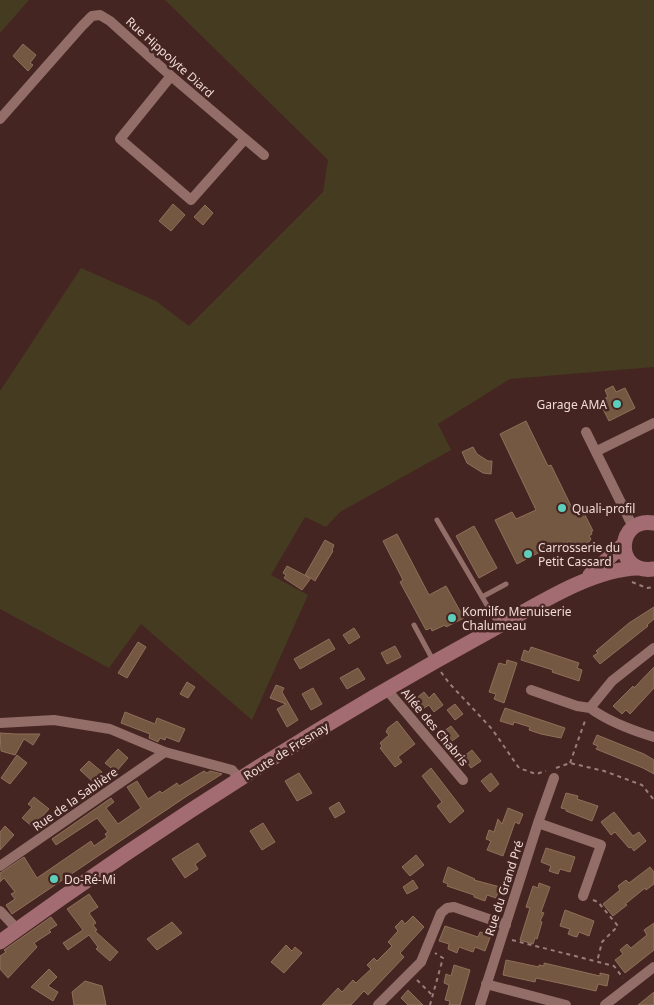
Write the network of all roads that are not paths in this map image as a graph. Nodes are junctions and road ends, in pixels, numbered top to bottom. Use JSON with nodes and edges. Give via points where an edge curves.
{"nodes":[{"id":1,"x":172,"y":76,"type":"junction"},
{"id":2,"x":0,"y":119,"type":"edge"},
{"id":3,"x":245,"y":140,"type":"junction"},
{"id":4,"x":264,"y":156,"type":"dead end"},
{"id":5,"x":654,"y":423,"type":"edge"},
{"id":6,"x":586,"y":432,"type":"dead end"},
{"id":7,"x":597,"y":451,"type":"junction"},
{"id":8,"x":437,"y":520,"type":"dead end"},
{"id":9,"x":654,"y":524,"type":"edge"},
{"id":10,"x":634,"y":527,"type":"junction"},
{"id":11,"x":624,"y":544,"type":"junction"},
{"id":12,"x":638,"y":568,"type":"junction"},
{"id":13,"x":654,"y":569,"type":"edge"},
{"id":14,"x":585,"y":580,"type":"junction"},
{"id":15,"x":506,"y":584,"type":"dead end"},
{"id":16,"x":482,"y":597,"type":"junction"},
{"id":17,"x":414,"y":625,"type":"dead end"},
{"id":18,"x":499,"y":626,"type":"junction"},
{"id":19,"x":654,"y":648,"type":"edge"},
{"id":20,"x":434,"y":662,"type":"junction"},
{"id":21,"x":387,"y":690,"type":"junction"},
{"id":22,"x":531,"y":690,"type":"dead end"},
{"id":23,"x":590,"y":708,"type":"junction"},
{"id":24,"x":0,"y":723,"type":"edge"},
{"id":25,"x":654,"y":737,"type":"edge"},
{"id":26,"x":165,"y":752,"type":"junction"},
{"id":27,"x":554,"y":778,"type":"dead end"},
{"id":28,"x":240,"y":779,"type":"junction"},
{"id":29,"x":463,"y":780,"type":"dead end"},
{"id":30,"x":538,"y":823,"type":"junction"},
{"id":31,"x":0,"y":866,"type":"edge"},
{"id":32,"x":583,"y":896,"type":"road end"},
{"id":33,"x":0,"y":911,"type":"edge"},
{"id":34,"x":506,"y":925,"type":"junction"},
{"id":35,"x":17,"y":929,"type":"junction"},
{"id":36,"x":0,"y":942,"type":"edge"},
{"id":37,"x":654,"y":967,"type":"edge"},
{"id":38,"x":486,"y":984,"type":"junction"},
{"id":39,"x":544,"y":1002,"type":"edge"},
{"id":40,"x":378,"y":1005,"type":"edge"},
{"id":41,"x":480,"y":1005,"type":"edge"},
{"id":42,"x":566,"y":1005,"type":"edge"},
{"id":43,"x":605,"y":1005,"type":"edge"}],
"edges":[{"from":1,"to":2,"type":"street","name":"Rue Hippolyte Diard","via":[[110,21],[92,16]]},
{"from":1,"to":3,"type":"street","name":"Rue Hippolyte Diard"},
{"from":1,"to":3,"type":"street","via":[[120,139],[191,200]]},
{"from":3,"to":4,"type":"street","name":"Rue Hippolyte Diard"},
{"from":5,"to":7,"type":"street"},
{"from":6,"to":7,"type":"street"},
{"from":7,"to":10,"type":"street"},
{"from":8,"to":16,"type":"lane"},
{"from":9,"to":10,"type":"street","via":[[641,523]]},
{"from":10,"to":11,"type":"street","name":"Route de Fresnay"},
{"from":11,"to":12,"type":"street","via":[[626,557]]},
{"from":11,"to":14,"type":"street","name":"Route de Fresnay"},
{"from":12,"to":13,"type":"street","name":"Route de Fresnay"},
{"from":12,"to":14,"type":"street","name":"Route de Fresnay","via":[[617,570]]},
{"from":14,"to":18,"type":"street","name":"Route de Fresnay"},
{"from":15,"to":16,"type":"lane"},
{"from":16,"to":18,"type":"lane"},
{"from":17,"to":20,"type":"lane"},
{"from":18,"to":20,"type":"street","name":"Route de Fresnay"},
{"from":19,"to":23,"type":"street","via":[[612,681]]},
{"from":20,"to":21,"type":"street","name":"Route de Fresnay"},
{"from":21,"to":28,"type":"street","name":"Route de Fresnay"},
{"from":21,"to":29,"type":"street","name":"Allée des Chabris"},
{"from":22,"to":23,"type":"street"},
{"from":23,"to":25,"type":"street","via":[[603,718]]},
{"from":24,"to":26,"type":"street","via":[[54,720],[110,729]]},
{"from":26,"to":28,"type":"street","via":[[232,770]]},
{"from":26,"to":31,"type":"street","name":"Rue de la Sablière"},
{"from":27,"to":30,"type":"street","name":"Rue du Grand Pré"},
{"from":28,"to":35,"type":"street","name":"Route de Fresnay"},
{"from":30,"to":32,"type":"street","via":[[601,845]]},
{"from":30,"to":34,"type":"street","name":"Rue du Grand Pré"},
{"from":33,"to":35,"type":"street"},
{"from":34,"to":38,"type":"street","name":"Rue du Grand Pré"},
{"from":34,"to":40,"type":"street","via":[[454,907],[447,908],[441,913],[421,962]]},
{"from":35,"to":36,"type":"street","name":"Route de Fresnay"},
{"from":37,"to":43,"type":"street"},
{"from":38,"to":39,"type":"street"},
{"from":38,"to":41,"type":"street","name":"Rue du Grand Pré"},
{"from":39,"to":42,"type":"street"}]}
